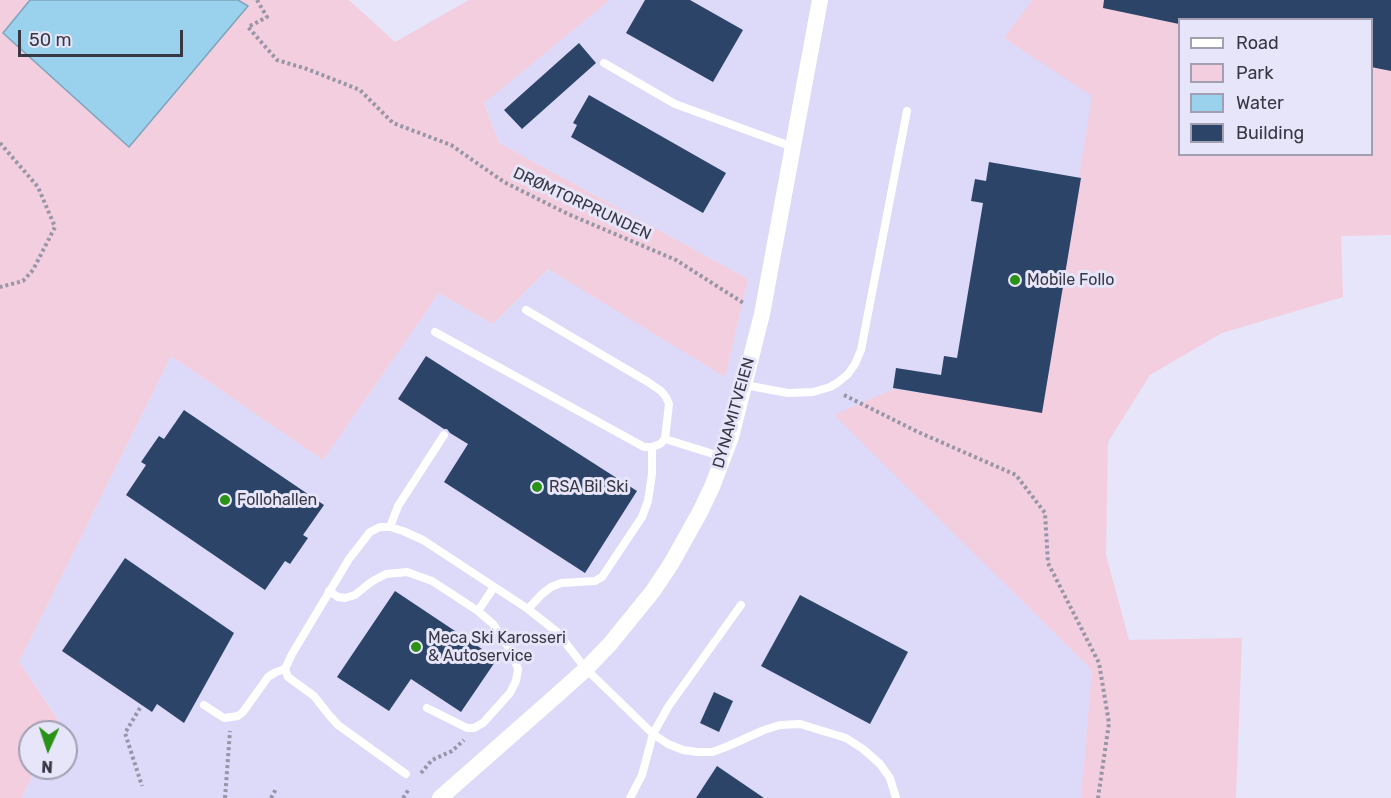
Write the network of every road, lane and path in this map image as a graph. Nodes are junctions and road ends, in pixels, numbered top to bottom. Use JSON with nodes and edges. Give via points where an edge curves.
{"nodes":[{"id":1,"x":257,"y":0,"type":"edge"},
{"id":2,"x":820,"y":0,"type":"edge"},
{"id":3,"x":604,"y":63,"type":"dead end"},
{"id":4,"x":907,"y":111,"type":"dead end"},
{"id":5,"x":0,"y":143,"type":"edge"},
{"id":6,"x":793,"y":147,"type":"junction"},
{"id":7,"x":0,"y":287,"type":"edge"},
{"id":8,"x":525,"y":310,"type":"dead end"},
{"id":9,"x":762,"y":314,"type":"junction"},
{"id":10,"x":435,"y":332,"type":"dead end"},
{"id":11,"x":744,"y":385,"type":"junction"},
{"id":12,"x":830,"y":387,"type":"junction"},
{"id":13,"x":444,"y":435,"type":"dead end"},
{"id":14,"x":665,"y":439,"type":"junction"},
{"id":15,"x":652,"y":447,"type":"junction"},
{"id":16,"x":723,"y":457,"type":"junction"},
{"id":17,"x":390,"y":527,"type":"junction"},
{"id":18,"x":494,"y":587,"type":"junction"},
{"id":19,"x":329,"y":591,"type":"junction"},
{"id":20,"x":741,"y":605,"type":"dead end"},
{"id":21,"x":528,"y":609,"type":"junction"},
{"id":22,"x":478,"y":611,"type":"junction"},
{"id":23,"x":285,"y":669,"type":"junction"},
{"id":24,"x":586,"y":669,"type":"junction"},
{"id":25,"x":204,"y":705,"type":"dead end"},
{"id":26,"x":140,"y":708,"type":"dead end"},
{"id":27,"x":427,"y":708,"type":"dead end"},
{"id":28,"x":232,"y":718,"type":"junction"},
{"id":29,"x":474,"y":728,"type":"junction"},
{"id":30,"x":654,"y":735,"type":"junction"},
{"id":31,"x":406,"y":774,"type":"dead end"},
{"id":32,"x":416,"y":780,"type":"dead end"},
{"id":33,"x":141,"y":786,"type":"dead end"},
{"id":34,"x":276,"y":789,"type":"dead end"},
{"id":35,"x":409,"y":789,"type":"dead end"},
{"id":36,"x":225,"y":798,"type":"edge"},
{"id":37,"x":271,"y":798,"type":"edge"},
{"id":38,"x":403,"y":798,"type":"edge"},
{"id":39,"x":440,"y":798,"type":"edge"},
{"id":40,"x":630,"y":798,"type":"edge"},
{"id":41,"x":896,"y":798,"type":"edge"},
{"id":42,"x":1098,"y":798,"type":"edge"}],
"edges":[{"from":1,"to":9,"type":"path","name":"DRØMTORPRUNDEN","via":[[267,18],[248,27],[277,60],[360,90],[393,123],[451,144],[504,182],[676,261]]},
{"from":2,"to":6,"type":"street","name":"DYNAMITVEIEN"},
{"from":3,"to":6,"type":"lane","via":[[675,104]]},
{"from":4,"to":12,"type":"lane","via":[[861,350],[848,374]]},
{"from":5,"to":7,"type":"path","via":[[38,187],[55,227],[23,281]]},
{"from":6,"to":9,"type":"street","name":"DYNAMITVEIEN"},
{"from":8,"to":14,"type":"lane","via":[[666,396],[669,404]]},
{"from":9,"to":11,"type":"street","name":"DYNAMITVEIEN"},
{"from":10,"to":15,"type":"lane","via":[[644,447]]},
{"from":11,"to":12,"type":"lane","via":[[800,393]]},
{"from":11,"to":16,"type":"street","name":"DYNAMITVEIEN"},
{"from":12,"to":42,"type":"path","via":[[918,432],[1017,475],[1045,513],[1048,563],[1099,663],[1109,723]]},
{"from":13,"to":17,"type":"lane","via":[[398,507]]},
{"from":14,"to":15,"type":"lane"},
{"from":14,"to":16,"type":"lane"},
{"from":15,"to":21,"type":"lane","via":[[652,474],[642,517],[602,577],[551,587]]},
{"from":16,"to":24,"type":"street","name":"DYNAMITVEIEN","via":[[700,512],[671,564],[630,621]]},
{"from":17,"to":18,"type":"lane","via":[[423,540]]},
{"from":17,"to":19,"type":"lane","via":[[370,532]]},
{"from":18,"to":21,"type":"lane"},
{"from":18,"to":22,"type":"lane"},
{"from":19,"to":22,"type":"lane","via":[[345,598],[386,574],[407,573],[432,581]]},
{"from":19,"to":23,"type":"lane"},
{"from":20,"to":30,"type":"lane","via":[[668,706]]},
{"from":21,"to":24,"type":"lane","via":[[557,632]]},
{"from":22,"to":29,"type":"lane","via":[[493,624],[518,669],[510,693]]},
{"from":23,"to":28,"type":"lane","via":[[268,677],[243,712]]},
{"from":23,"to":31,"type":"lane","via":[[288,677],[315,696],[338,725]]},
{"from":24,"to":30,"type":"lane"},
{"from":24,"to":39,"type":"street","name":"DYNAMITVEIEN"},
{"from":25,"to":28,"type":"lane","via":[[224,718]]},
{"from":26,"to":33,"type":"path","via":[[124,733]]},
{"from":27,"to":29,"type":"lane"},
{"from":28,"to":36,"type":"path"},
{"from":29,"to":32,"type":"path","via":[[452,751],[432,760]]},
{"from":30,"to":40,"type":"lane","via":[[642,775]]},
{"from":30,"to":41,"type":"lane","via":[[683,750],[712,752],[764,730],[800,724],[846,738],[863,749],[890,778]]},
{"from":34,"to":37,"type":"path"},
{"from":35,"to":38,"type":"path"}]}
